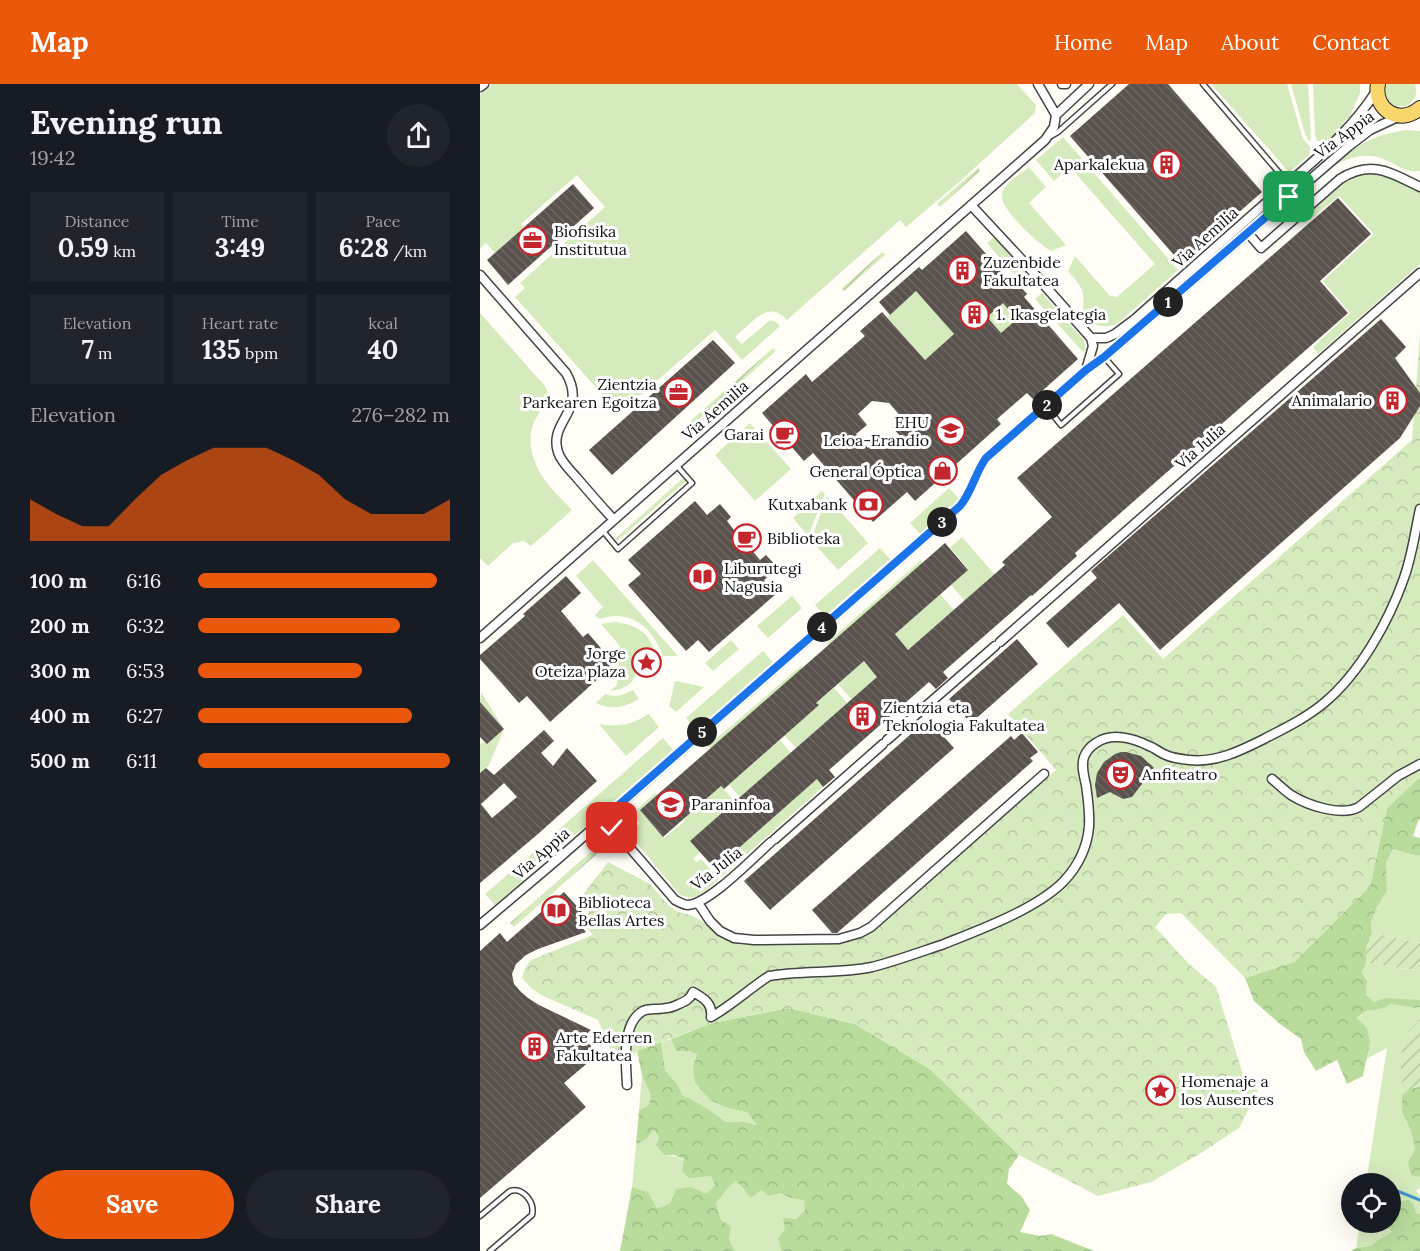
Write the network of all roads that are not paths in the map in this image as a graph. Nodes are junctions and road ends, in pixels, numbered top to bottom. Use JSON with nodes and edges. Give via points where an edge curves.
{"nodes":[{"id":1,"x":483,"y":84,"type":"edge"},
{"id":2,"x":1038,"y":84,"type":"edge"},
{"id":3,"x":1089,"y":84,"type":"edge"},
{"id":4,"x":1112,"y":84,"type":"edge"},
{"id":5,"x":1203,"y":84,"type":"edge"},
{"id":6,"x":1378,"y":86,"type":"edge"},
{"id":7,"x":480,"y":87,"type":"edge"},
{"id":8,"x":1420,"y":108,"type":"edge"},
{"id":9,"x":1056,"y":115,"type":"junction"},
{"id":10,"x":1404,"y":116,"type":"junction"},
{"id":11,"x":1420,"y":121,"type":"edge"},
{"id":12,"x":1045,"y":140,"type":"junction"},
{"id":13,"x":1288,"y":183,"type":"junction"},
{"id":14,"x":1420,"y":187,"type":"edge"},
{"id":15,"x":970,"y":205,"type":"junction"},
{"id":16,"x":1248,"y":233,"type":"junction"},
{"id":17,"x":1420,"y":273,"type":"edge"},
{"id":18,"x":480,"y":275,"type":"edge"},
{"id":19,"x":1091,"y":338,"type":"junction"},
{"id":20,"x":1106,"y":338,"type":"junction"},
{"id":21,"x":1104,"y":357,"type":"junction"},
{"id":22,"x":1086,"y":370,"type":"junction"},
{"id":23,"x":1046,"y":406,"type":"junction"},
{"id":24,"x":676,"y":465,"type":"junction"},
{"id":25,"x":1420,"y":509,"type":"edge"},
{"id":26,"x":614,"y":520,"type":"junction"},
{"id":27,"x":603,"y":530,"type":"junction"},
{"id":28,"x":480,"y":638,"type":"edge"},
{"id":29,"x":1420,"y":764,"type":"edge"},
{"id":30,"x":1044,"y":774,"type":"dead end"},
{"id":31,"x":1272,"y":779,"type":"dead end"},
{"id":32,"x":604,"y":818,"type":"junction"},
{"id":33,"x":698,"y":903,"type":"junction"},
{"id":34,"x":480,"y":925,"type":"edge"},
{"id":35,"x":627,"y":1085,"type":"dead end"},
{"id":36,"x":480,"y":1216,"type":"edge"},
{"id":37,"x":490,"y":1251,"type":"edge"}],
"edges":[{"from":1,"to":7,"type":"street"},
{"from":2,"to":9,"type":"street"},
{"from":3,"to":9,"type":"street","name":"Via Aemilia"},
{"from":4,"to":12,"type":"lane"},
{"from":5,"to":13,"type":"lane"},
{"from":6,"to":10,"type":"main road","via":[[1378,98],[1386,111]]},
{"from":6,"to":13,"type":"street","name":"Via Aemilia","via":[[1349,129]]},
{"from":8,"to":10,"type":"main road"},
{"from":9,"to":12,"type":"street","name":"Via Aemilia","via":[[1054,127]]},
{"from":10,"to":11,"type":"main road"},
{"from":10,"to":16,"type":"street","name":"Via Appia","via":[[1370,130]]},
{"from":12,"to":15,"type":"street","name":"Via Aemilia"},
{"from":13,"to":20,"type":"street","name":"Via Aemilia","via":[[1135,319]]},
{"from":14,"to":16,"type":"street","via":[[1384,170],[1361,169],[1340,179],[1261,248]]},
{"from":15,"to":19,"type":"street"},
{"from":15,"to":24,"type":"street","name":"Via Aemilia"},
{"from":16,"to":21,"type":"street","name":"Via Appia"},
{"from":17,"to":33,"type":"street","name":"Vía Julia"},
{"from":18,"to":26,"type":"street","via":[[571,380],[573,397],[556,436],[557,451]]},
{"from":19,"to":20,"type":"street"},
{"from":19,"to":22,"type":"street","via":[[1093,346]]},
{"from":20,"to":21,"type":"street"},
{"from":21,"to":22,"type":"street","name":"Via Appia"},
{"from":21,"to":23,"type":"lane","via":[[1119,374],[1061,425]]},
{"from":22,"to":23,"type":"street","name":"Via Appia"},
{"from":23,"to":32,"type":"street","name":"Via Appia","via":[[986,458],[960,506]]},
{"from":24,"to":26,"type":"street","name":"Via Aemilia"},
{"from":24,"to":27,"type":"lane","via":[[692,483],[618,549]]},
{"from":25,"to":35,"type":"street","via":[[1404,578],[1381,630],[1364,659],[1322,705],[1296,723],[1211,760],[1166,755],[1127,738],[1112,736],[1099,741],[1084,757],[1089,804],[1086,845],[1071,873],[1050,894],[974,932],[890,962],[770,976],[711,1017],[710,1006],[693,992],[676,1006],[644,1011],[630,1027]]},
{"from":26,"to":27,"type":"street","name":"Via Aemilia"},
{"from":27,"to":28,"type":"street","name":"Via Aemilia"},
{"from":29,"to":31,"type":"street","via":[[1347,812],[1298,799]]},
{"from":30,"to":33,"type":"street","via":[[860,933],[839,939],[734,938],[720,931]]},
{"from":32,"to":33,"type":"street","name":"Vía Julia","via":[[675,900],[686,905]]},
{"from":32,"to":34,"type":"street","name":"Via Appia"},
{"from":36,"to":37,"type":"lane","via":[[515,1189],[522,1191],[532,1205],[532,1215]]}]}
